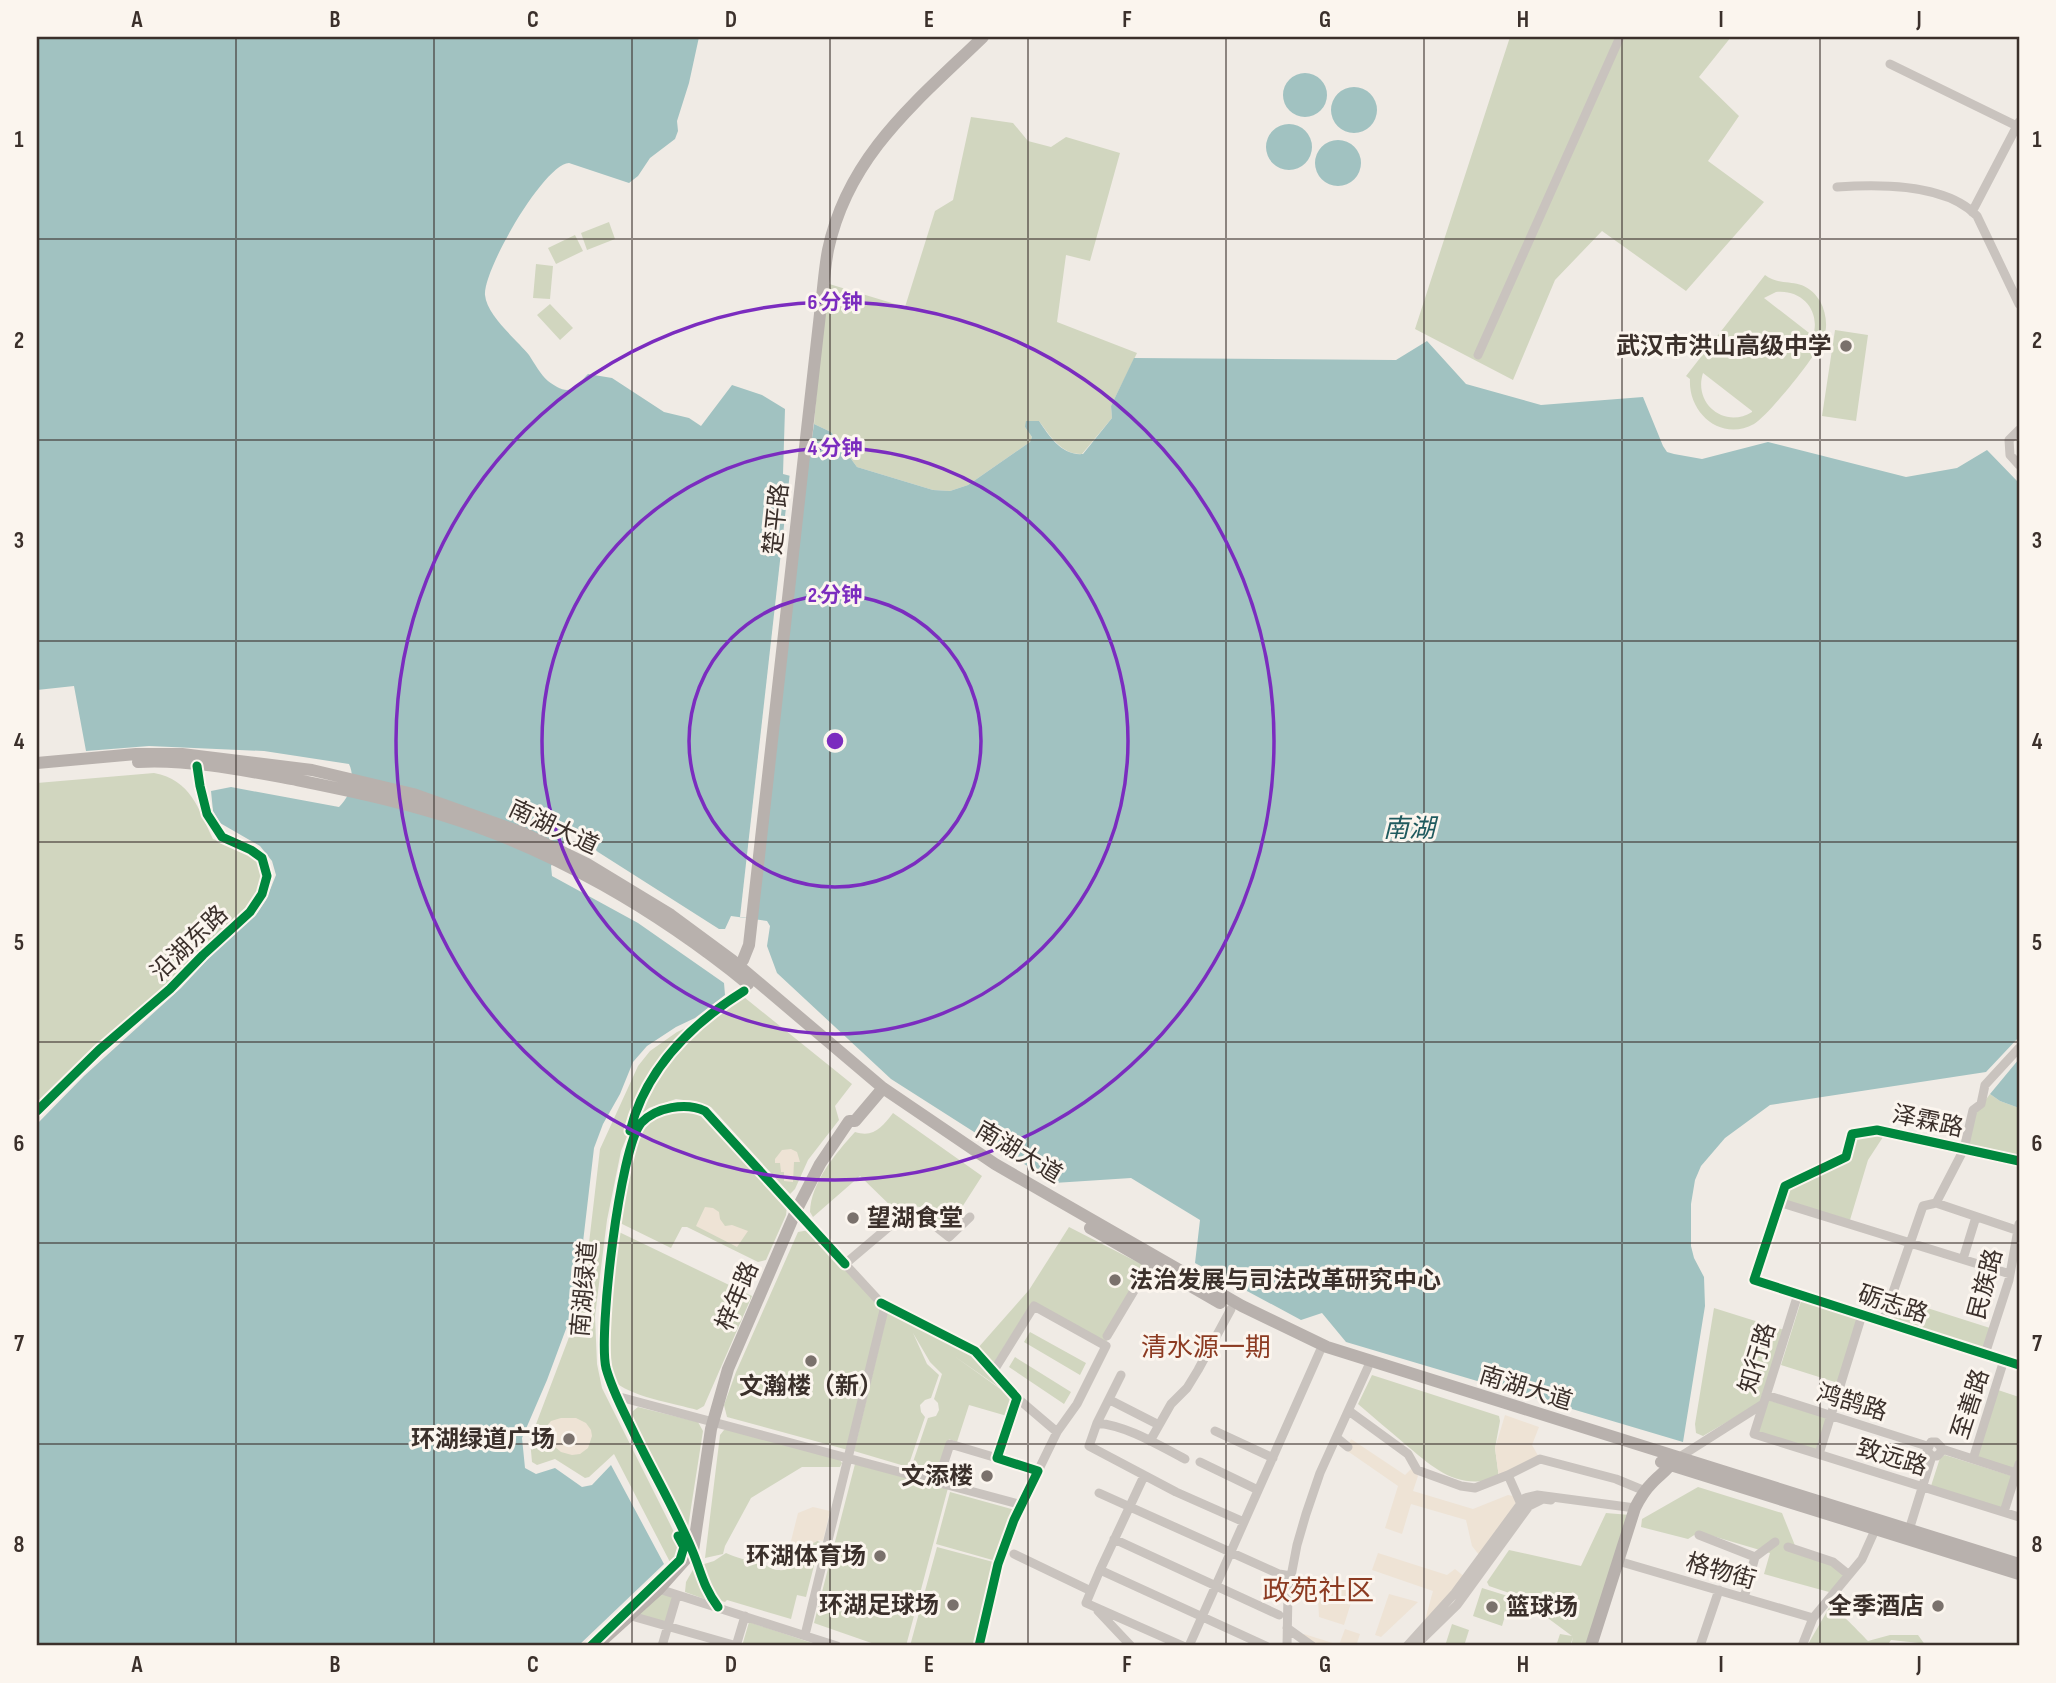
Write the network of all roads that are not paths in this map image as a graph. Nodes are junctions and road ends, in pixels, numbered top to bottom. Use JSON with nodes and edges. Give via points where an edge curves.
{"nodes":[{"id":1,"x":973,"y":37,"type":"edge"},
{"id":2,"x":983,"y":37,"type":"edge"},
{"id":3,"x":1619,"y":37,"type":"edge"},
{"id":4,"x":1890,"y":64,"type":"dead end"},
{"id":5,"x":2019,"y":125,"type":"edge"},
{"id":6,"x":1838,"y":187,"type":"dead end"},
{"id":7,"x":1972,"y":212,"type":"junction"},
{"id":8,"x":2019,"y":304,"type":"edge"},
{"id":9,"x":1478,"y":355,"type":"dead end"},
{"id":10,"x":812,"y":357,"type":"junction"},
{"id":11,"x":2019,"y":430,"type":"edge"},
{"id":12,"x":2019,"y":465,"type":"edge"},
{"id":13,"x":197,"y":760,"type":"junction"},
{"id":14,"x":37,"y":763,"type":"edge"},
{"id":15,"x":37,"y":771,"type":"edge"},
{"id":16,"x":733,"y":967,"type":"junction"},
{"id":17,"x":2019,"y":1048,"type":"edge"},
{"id":18,"x":881,"y":1090,"type":"junction"},
{"id":19,"x":37,"y":1111,"type":"edge"},
{"id":20,"x":1964,"y":1149,"type":"junction"},
{"id":21,"x":2019,"y":1161,"type":"edge"},
{"id":22,"x":1779,"y":1202,"type":"junction"},
{"id":23,"x":1936,"y":1203,"type":"junction"},
{"id":24,"x":796,"y":1211,"type":"junction"},
{"id":25,"x":970,"y":1217,"type":"dead end"},
{"id":26,"x":1976,"y":1217,"type":"junction"},
{"id":27,"x":2019,"y":1229,"type":"edge"},
{"id":28,"x":1909,"y":1242,"type":"junction"},
{"id":29,"x":1963,"y":1259,"type":"junction"},
{"id":30,"x":845,"y":1264,"type":"junction"},
{"id":31,"x":1150,"y":1264,"type":"junction"},
{"id":32,"x":2010,"y":1274,"type":"junction"},
{"id":33,"x":1754,"y":1280,"type":"joint"},
{"id":34,"x":1798,"y":1294,"type":"junction"},
{"id":35,"x":881,"y":1303,"type":"junction"},
{"id":36,"x":1231,"y":1309,"type":"junction"},
{"id":37,"x":1863,"y":1315,"type":"junction"},
{"id":38,"x":1883,"y":1321,"type":"junction"},
{"id":39,"x":1107,"y":1336,"type":"dead end"},
{"id":40,"x":1320,"y":1351,"type":"junction"},
{"id":41,"x":1986,"y":1354,"type":"junction"},
{"id":42,"x":2004,"y":1360,"type":"junction"},
{"id":43,"x":2019,"y":1364,"type":"edge"},
{"id":44,"x":1368,"y":1367,"type":"junction"},
{"id":45,"x":993,"y":1372,"type":"junction"},
{"id":46,"x":1121,"y":1375,"type":"dead end"},
{"id":47,"x":616,"y":1395,"type":"junction"},
{"id":48,"x":1017,"y":1398,"type":"junction"},
{"id":49,"x":1765,"y":1399,"type":"junction"},
{"id":50,"x":1110,"y":1400,"type":"junction"},
{"id":51,"x":1349,"y":1411,"type":"junction"},
{"id":52,"x":1831,"y":1416,"type":"junction"},
{"id":53,"x":713,"y":1420,"type":"junction"},
{"id":54,"x":1097,"y":1423,"type":"junction"},
{"id":55,"x":1159,"y":1425,"type":"junction"},
{"id":56,"x":1215,"y":1431,"type":"dead end"},
{"id":57,"x":1057,"y":1432,"type":"junction"},
{"id":58,"x":1754,"y":1434,"type":"joint"},
{"id":59,"x":1336,"y":1438,"type":"junction"},
{"id":60,"x":1150,"y":1441,"type":"junction"},
{"id":61,"x":1927,"y":1446,"type":"junction"},
{"id":62,"x":1348,"y":1447,"type":"dead end"},
{"id":63,"x":1942,"y":1449,"type":"junction"},
{"id":64,"x":1819,"y":1454,"type":"junction"},
{"id":65,"x":1932,"y":1456,"type":"junction"},
{"id":66,"x":850,"y":1457,"type":"junction"},
{"id":67,"x":997,"y":1458,"type":"junction"},
{"id":68,"x":1273,"y":1458,"type":"junction"},
{"id":69,"x":1185,"y":1459,"type":"dead end"},
{"id":70,"x":1973,"y":1459,"type":"junction"},
{"id":71,"x":1674,"y":1460,"type":"junction"},
{"id":72,"x":1200,"y":1462,"type":"dead end"},
{"id":73,"x":2018,"y":1468,"type":"edge"},
{"id":74,"x":1038,"y":1471,"type":"junction"},
{"id":75,"x":1508,"y":1475,"type":"junction"},
{"id":76,"x":1144,"y":1476,"type":"junction"},
{"id":77,"x":938,"y":1481,"type":"junction"},
{"id":78,"x":1922,"y":1487,"type":"junction"},
{"id":79,"x":1258,"y":1490,"type":"junction"},
{"id":80,"x":1645,"y":1491,"type":"junction"},
{"id":81,"x":1099,"y":1493,"type":"dead end"},
{"id":82,"x":1520,"y":1502,"type":"junction"},
{"id":83,"x":1022,"y":1505,"type":"junction"},
{"id":84,"x":1128,"y":1508,"type":"junction"},
{"id":85,"x":1635,"y":1510,"type":"junction"},
{"id":86,"x":2004,"y":1512,"type":"junction"},
{"id":87,"x":2019,"y":1517,"type":"edge"},
{"id":88,"x":1244,"y":1522,"type":"junction"},
{"id":89,"x":1875,"y":1530,"type":"junction"},
{"id":90,"x":1909,"y":1530,"type":"junction"},
{"id":91,"x":1699,"y":1535,"type":"dead end"},
{"id":92,"x":1114,"y":1539,"type":"junction"},
{"id":93,"x":1775,"y":1542,"type":"dead end"},
{"id":94,"x":1788,"y":1548,"type":"dead end"},
{"id":95,"x":693,"y":1551,"type":"junction"},
{"id":96,"x":1230,"y":1553,"type":"junction"},
{"id":97,"x":1014,"y":1554,"type":"dead end"},
{"id":98,"x":1755,"y":1557,"type":"junction"},
{"id":99,"x":1618,"y":1561,"type":"junction"},
{"id":100,"x":2019,"y":1564,"type":"edge"},
{"id":101,"x":1100,"y":1570,"type":"junction"},
{"id":102,"x":2019,"y":1574,"type":"edge"},
{"id":103,"x":1849,"y":1575,"type":"junction"},
{"id":104,"x":1291,"y":1576,"type":"junction"},
{"id":105,"x":1216,"y":1584,"type":"junction"},
{"id":106,"x":659,"y":1589,"type":"junction"},
{"id":107,"x":1719,"y":1590,"type":"junction"},
{"id":108,"x":1091,"y":1591,"type":"junction"},
{"id":109,"x":677,"y":1595,"type":"junction"},
{"id":110,"x":1744,"y":1598,"type":"junction"},
{"id":111,"x":718,"y":1607,"type":"junction"},
{"id":112,"x":1095,"y":1607,"type":"junction"},
{"id":113,"x":628,"y":1615,"type":"junction"},
{"id":114,"x":1279,"y":1615,"type":"dead end"},
{"id":115,"x":745,"y":1616,"type":"junction"},
{"id":116,"x":1202,"y":1616,"type":"junction"},
{"id":117,"x":1813,"y":1618,"type":"junction"},
{"id":118,"x":668,"y":1626,"type":"junction"},
{"id":119,"x":1287,"y":1628,"type":"junction"},
{"id":120,"x":805,"y":1635,"type":"junction"},
{"id":121,"x":595,"y":1645,"type":"edge"},
{"id":122,"x":1595,"y":1645,"type":"edge"},
{"id":123,"x":662,"y":1646,"type":"edge"},
{"id":124,"x":736,"y":1646,"type":"edge"},
{"id":125,"x":837,"y":1646,"type":"edge"},
{"id":126,"x":978,"y":1646,"type":"edge"},
{"id":127,"x":1131,"y":1646,"type":"edge"},
{"id":128,"x":1186,"y":1646,"type":"edge"},
{"id":129,"x":1266,"y":1646,"type":"edge"},
{"id":130,"x":1287,"y":1646,"type":"edge"},
{"id":131,"x":1312,"y":1646,"type":"edge"},
{"id":132,"x":1407,"y":1646,"type":"edge"},
{"id":133,"x":1415,"y":1646,"type":"edge"},
{"id":134,"x":1700,"y":1646,"type":"edge"},
{"id":135,"x":1802,"y":1646,"type":"edge"}],
"edges":[{"from":1,"to":10,"type":"main road","name":"楚平路","via":[[883,125],[850,174],[822,250]]},
{"from":2,"to":10,"type":"main road","name":"楚平路","via":[[888,130],[849,189],[828,251]]},
{"from":3,"to":9,"type":"street"},
{"from":4,"to":5,"type":"street"},
{"from":5,"to":7,"type":"street"},
{"from":6,"to":7,"type":"street","via":[[1906,187],[1951,200]]},
{"from":7,"to":8,"type":"street"},
{"from":10,"to":16,"type":"main road","name":"楚平路","via":[[747,953]]},
{"from":11,"to":12,"type":"street","via":[[2009,440],[2010,455]]},
{"from":13,"to":14,"type":"main road","name":"南湖大道","via":[[136,754]]},
{"from":13,"to":15,"type":"main road","name":"南湖大道"},
{"from":13,"to":16,"type":"main road","name":"南湖大道","via":[[411,806],[556,855]]},
{"from":13,"to":19,"type":"street","name":"沿湖东路","via":[[207,814],[222,837],[262,858],[267,876],[262,894],[250,912]]},
{"from":16,"to":18,"type":"main road","name":"南湖大道"},
{"from":17,"to":20,"type":"street","via":[[1986,1084],[1981,1104],[1973,1110]]},
{"from":18,"to":24,"type":"main road","name":"梓年路","via":[[860,1117],[849,1121]]},
{"from":18,"to":31,"type":"main road","name":"南湖大道","via":[[991,1170]]},
{"from":18,"to":71,"type":"main road","name":"南湖大道","via":[[995,1164],[1242,1306],[1327,1347]]},
{"from":20,"to":21,"type":"street","name":"泽霖路"},
{"from":20,"to":22,"type":"street","name":"泽霖路","via":[[1865,1130],[1851,1135],[1846,1157],[1786,1184]]},
{"from":20,"to":23,"type":"street"},
{"from":22,"to":28,"type":"street"},
{"from":22,"to":33,"type":"street","name":"泽霖路"},
{"from":23,"to":26,"type":"street"},
{"from":23,"to":28,"type":"street","via":[[1920,1208]]},
{"from":24,"to":30,"type":"street"},
{"from":24,"to":47,"type":"street","via":[[705,1111],[672,1108],[642,1123],[632,1141],[622,1185],[604,1322],[605,1364]]},
{"from":24,"to":53,"type":"main road","name":"梓年路","via":[[729,1369]]},
{"from":25,"to":30,"type":"street","via":[[950,1237],[921,1215],[904,1214]]},
{"from":26,"to":27,"type":"street"},
{"from":26,"to":29,"type":"street"},
{"from":27,"to":32,"type":"street","name":"民族路"},
{"from":28,"to":29,"type":"street"},
{"from":28,"to":38,"type":"street"},
{"from":29,"to":32,"type":"street"},
{"from":30,"to":35,"type":"street"},
{"from":31,"to":36,"type":"main road","name":"南湖大道"},
{"from":31,"to":39,"type":"street"},
{"from":32,"to":41,"type":"street","name":"民族路"},
{"from":33,"to":34,"type":"street","name":"砺志路"},
{"from":34,"to":37,"type":"street","name":"砺志路"},
{"from":34,"to":49,"type":"street","name":"知行路"},
{"from":35,"to":45,"type":"street","via":[[975,1351]]},
{"from":35,"to":66,"type":"street","via":[[884,1310]]},
{"from":36,"to":40,"type":"main road","name":"南湖大道"},
{"from":36,"to":55,"type":"street","via":[[1187,1388]]},
{"from":37,"to":38,"type":"street","name":"砺志路"},
{"from":37,"to":52,"type":"street"},
{"from":38,"to":41,"type":"street","name":"砺志路"},
{"from":40,"to":44,"type":"main road","name":"南湖大道"},
{"from":40,"to":68,"type":"street"},
{"from":41,"to":42,"type":"street","name":"砺志路"},
{"from":42,"to":43,"type":"street","name":"砺志路"},
{"from":42,"to":70,"type":"street","name":"至善路"},
{"from":44,"to":51,"type":"street"},
{"from":44,"to":71,"type":"main road","name":"南湖大道"},
{"from":45,"to":48,"type":"street"},
{"from":45,"to":57,"type":"street","via":[[1034,1306],[1106,1346],[1077,1404]]},
{"from":46,"to":50,"type":"street"},
{"from":47,"to":53,"type":"street"},
{"from":47,"to":95,"type":"street"},
{"from":48,"to":57,"type":"street"},
{"from":48,"to":67,"type":"street"},
{"from":49,"to":52,"type":"street","name":"鸿鹄路"},
{"from":49,"to":58,"type":"street","name":"知行路"},
{"from":49,"to":71,"type":"street"},
{"from":50,"to":54,"type":"street"},
{"from":50,"to":55,"type":"street"},
{"from":51,"to":59,"type":"street"},
{"from":51,"to":75,"type":"street","via":[[1408,1454],[1417,1470],[1475,1488]]},
{"from":52,"to":61,"type":"street","name":"鸿鹄路"},
{"from":52,"to":64,"type":"street"},
{"from":53,"to":66,"type":"street"},
{"from":53,"to":95,"type":"main road","name":"梓年路"},
{"from":54,"to":60,"type":"street"},
{"from":54,"to":76,"type":"street","via":[[1089,1446]]},
{"from":55,"to":60,"type":"street"},
{"from":56,"to":68,"type":"street"},
{"from":57,"to":74,"type":"street"},
{"from":58,"to":64,"type":"street","name":"致远路"},
{"from":59,"to":62,"type":"street"},
{"from":59,"to":104,"type":"street","via":[[1306,1514]]},
{"from":60,"to":69,"type":"street"},
{"from":61,"to":63,"type":"street","via":[[1936,1442]]},
{"from":61,"to":65,"type":"street"},
{"from":63,"to":65,"type":"street"},
{"from":63,"to":70,"type":"street"},
{"from":64,"to":78,"type":"street","name":"致远路"},
{"from":65,"to":78,"type":"street"},
{"from":66,"to":77,"type":"street"},
{"from":66,"to":120,"type":"street"},
{"from":67,"to":74,"type":"street"},
{"from":67,"to":77,"type":"street","via":[[950,1444]]},
{"from":68,"to":79,"type":"street"},
{"from":70,"to":73,"type":"street"},
{"from":71,"to":80,"type":"main road"},
{"from":71,"to":89,"type":"main road","name":"南湖大道"},
{"from":71,"to":90,"type":"main road","name":"南湖大道"},
{"from":72,"to":79,"type":"street"},
{"from":73,"to":86,"type":"street"},
{"from":74,"to":83,"type":"street"},
{"from":75,"to":80,"type":"street","via":[[1540,1459]]},
{"from":75,"to":82,"type":"street"},
{"from":76,"to":84,"type":"street"},
{"from":76,"to":88,"type":"street"},
{"from":77,"to":83,"type":"street"},
{"from":78,"to":86,"type":"street","name":"致远路"},
{"from":78,"to":90,"type":"street"},
{"from":79,"to":88,"type":"street"},
{"from":80,"to":85,"type":"main road"},
{"from":81,"to":84,"type":"street"},
{"from":82,"to":85,"type":"street","via":[[1537,1495]]},
{"from":82,"to":132,"type":"street","via":[[1455,1593]]},
{"from":83,"to":126,"type":"street","via":[[998,1564]]},
{"from":84,"to":92,"type":"street"},
{"from":84,"to":96,"type":"street"},
{"from":85,"to":99,"type":"main road"},
{"from":85,"to":133,"type":"street","via":[[1543,1499],[1529,1506],[1457,1605]]},
{"from":86,"to":87,"type":"street","name":"致远路"},
{"from":88,"to":96,"type":"street"},
{"from":89,"to":102,"type":"main road","name":"南湖大道"},
{"from":89,"to":103,"type":"street"},
{"from":90,"to":100,"type":"main road","name":"南湖大道"},
{"from":91,"to":98,"type":"street"},
{"from":92,"to":101,"type":"street"},
{"from":92,"to":105,"type":"street"},
{"from":93,"to":98,"type":"street"},
{"from":94,"to":103,"type":"street","via":[[1833,1562]]},
{"from":95,"to":106,"type":"main road"},
{"from":95,"to":111,"type":"street","via":[[705,1587]]},
{"from":96,"to":104,"type":"street"},
{"from":96,"to":105,"type":"street"},
{"from":97,"to":108,"type":"street"},
{"from":98,"to":110,"type":"street"},
{"from":99,"to":107,"type":"street","name":"格物街"},
{"from":99,"to":122,"type":"main road"},
{"from":101,"to":108,"type":"street"},
{"from":101,"to":116,"type":"street"},
{"from":103,"to":117,"type":"street"},
{"from":104,"to":119,"type":"street"},
{"from":105,"to":114,"type":"street"},
{"from":105,"to":116,"type":"street"},
{"from":106,"to":109,"type":"street"},
{"from":106,"to":113,"type":"main road"},
{"from":107,"to":110,"type":"street","name":"格物街"},
{"from":107,"to":134,"type":"street"},
{"from":108,"to":112,"type":"street","via":[[1086,1603]]},
{"from":109,"to":111,"type":"street"},
{"from":109,"to":118,"type":"street"},
{"from":110,"to":117,"type":"street","name":"格物街"},
{"from":111,"to":115,"type":"street"},
{"from":112,"to":127,"type":"street"},
{"from":112,"to":128,"type":"street"},
{"from":113,"to":118,"type":"street"},
{"from":113,"to":121,"type":"main road"},
{"from":115,"to":120,"type":"street"},
{"from":115,"to":124,"type":"street"},
{"from":116,"to":128,"type":"street"},
{"from":116,"to":129,"type":"street"},
{"from":117,"to":135,"type":"street"},
{"from":118,"to":123,"type":"street"},
{"from":118,"to":124,"type":"street"},
{"from":119,"to":130,"type":"street"},
{"from":119,"to":131,"type":"street"},
{"from":120,"to":125,"type":"street"}]}
